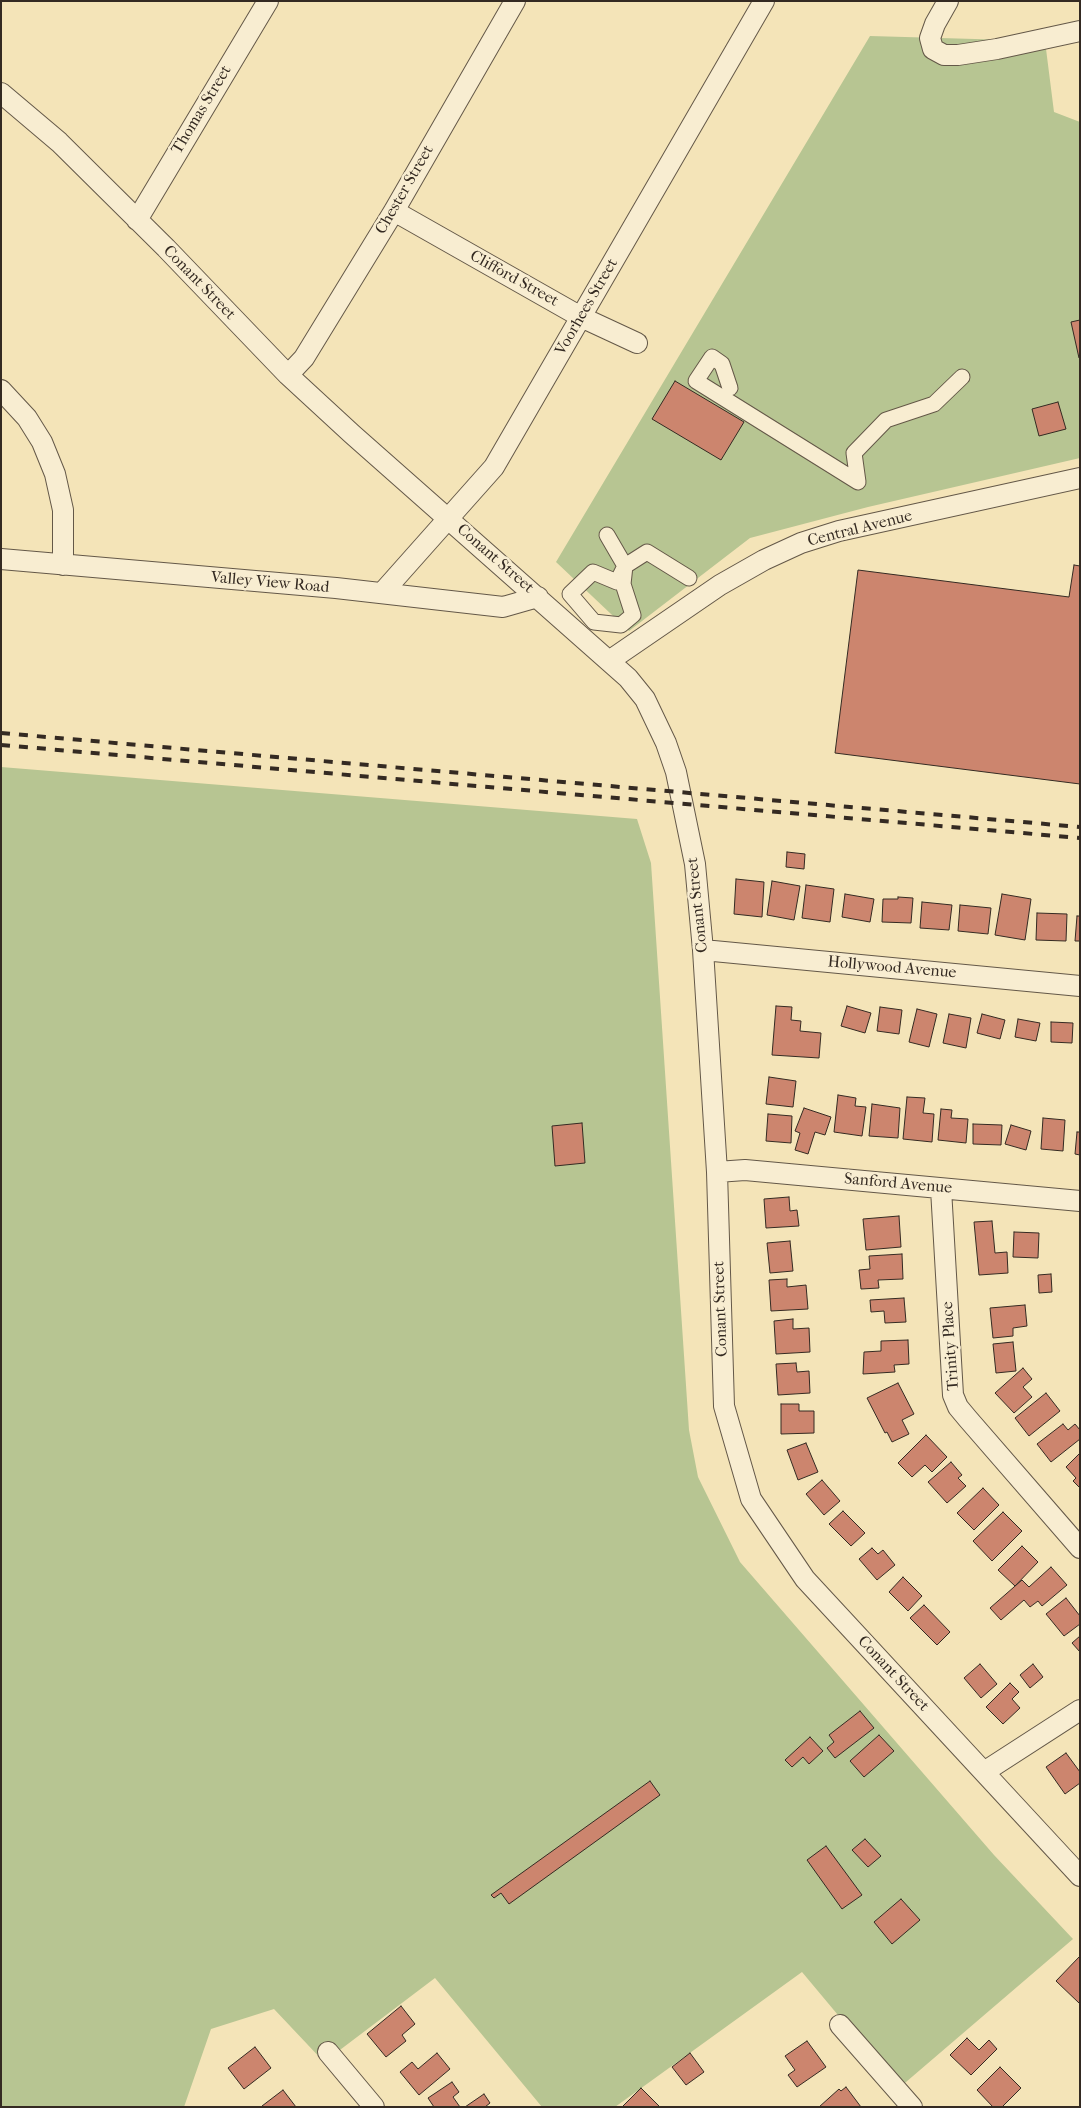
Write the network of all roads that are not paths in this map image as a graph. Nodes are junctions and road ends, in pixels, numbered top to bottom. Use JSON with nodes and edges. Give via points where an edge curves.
{"nodes":[{"id":1,"x":268,"y":1,"type":"edge"},
{"id":2,"x":515,"y":1,"type":"edge"},
{"id":3,"x":764,"y":1,"type":"edge"},
{"id":4,"x":948,"y":1,"type":"edge"},
{"id":5,"x":1080,"y":31,"type":"edge"},
{"id":6,"x":1,"y":92,"type":"edge"},
{"id":7,"x":394,"y":212,"type":"junction"},
{"id":8,"x":137,"y":220,"type":"junction"},
{"id":9,"x":581,"y":317,"type":"junction"},
{"id":10,"x":637,"y":343,"type":"dead end"},
{"id":11,"x":288,"y":375,"type":"junction"},
{"id":12,"x":962,"y":377,"type":"dead end"},
{"id":13,"x":730,"y":388,"type":"dead end"},
{"id":14,"x":1,"y":390,"type":"edge"},
{"id":15,"x":1080,"y":478,"type":"edge"},
{"id":16,"x":448,"y":518,"type":"junction"},
{"id":17,"x":607,"y":535,"type":"dead end"},
{"id":18,"x":1,"y":559,"type":"edge"},
{"id":19,"x":63,"y":565,"type":"junction"},
{"id":20,"x":625,"y":566,"type":"junction"},
{"id":21,"x":690,"y":578,"type":"dead end"},
{"id":22,"x":382,"y":593,"type":"junction"},
{"id":23,"x":538,"y":597,"type":"junction"},
{"id":24,"x":609,"y":661,"type":"junction"},
{"id":25,"x":703,"y":950,"type":"junction"},
{"id":26,"x":1080,"y":986,"type":"edge"},
{"id":27,"x":717,"y":1172,"type":"junction"},
{"id":28,"x":941,"y":1188,"type":"junction"},
{"id":29,"x":1080,"y":1200,"type":"edge"},
{"id":30,"x":1080,"y":1548,"type":"edge"},
{"id":31,"x":1080,"y":1710,"type":"edge"},
{"id":32,"x":984,"y":1772,"type":"junction"},
{"id":33,"x":1080,"y":1876,"type":"edge"},
{"id":34,"x":840,"y":2025,"type":"dead end"},
{"id":35,"x":328,"y":2052,"type":"dead end"},
{"id":36,"x":374,"y":2107,"type":"edge"},
{"id":37,"x":912,"y":2107,"type":"edge"}],
"edges":[{"from":1,"to":8,"type":"street","name":"Thomas Street"},
{"from":2,"to":7,"type":"street","name":"Chester Street"},
{"from":3,"to":9,"type":"street","name":"Voorhees Street"},
{"from":4,"to":5,"type":"street","via":[[932,31],[930,44],[944,55]]},
{"from":6,"to":8,"type":"street","name":"Conant Street","via":[[59,142]]},
{"from":7,"to":9,"type":"street","name":"Clifford Street"},
{"from":7,"to":11,"type":"street","name":"Chester Street","via":[[304,358]]},
{"from":8,"to":11,"type":"street","name":"Conant Street"},
{"from":9,"to":10,"type":"street","name":"Clifford Street"},
{"from":9,"to":16,"type":"street","name":"Voorhees Street","via":[[494,467]]},
{"from":11,"to":16,"type":"street","name":"Conant Street"},
{"from":12,"to":13,"type":"street","via":[[934,404],[886,420],[854,453],[858,482],[696,381],[712,357],[722,364]]},
{"from":14,"to":19,"type":"street","via":[[27,418],[42,442],[55,474],[63,510]]},
{"from":15,"to":24,"type":"street","name":"Central Avenue","via":[[839,531],[801,544],[720,585]]},
{"from":16,"to":22,"type":"street","name":"Voorhees Street"},
{"from":16,"to":23,"type":"street","name":"Conant Street"},
{"from":17,"to":20,"type":"street"},
{"from":18,"to":19,"type":"street","name":"Valley View Road"},
{"from":19,"to":22,"type":"street","name":"Valley View Road"},
{"from":20,"to":20,"type":"street","via":[[623,584],[633,615],[621,625],[594,622],[570,594],[593,572],[617,582]]},
{"from":20,"to":21,"type":"street","via":[[647,552]]},
{"from":22,"to":23,"type":"street","name":"Valley View Road","via":[[504,607]]},
{"from":23,"to":24,"type":"street","name":"Conant Street"},
{"from":24,"to":25,"type":"street","name":"Conant Street","via":[[645,699],[676,772],[694,864]]},
{"from":25,"to":26,"type":"street","name":"Hollywood Avenue"},
{"from":25,"to":27,"type":"street","name":"Conant Street"},
{"from":27,"to":28,"type":"street","name":"Sanford Avenue","via":[[745,1170]]},
{"from":27,"to":32,"type":"street","name":"Conant Street","via":[[724,1406],[750,1499],[805,1578]]},
{"from":28,"to":29,"type":"street","name":"Sanford Avenue"},
{"from":28,"to":30,"type":"street","name":"Trinity Place","via":[[954,1395],[958,1407]]},
{"from":31,"to":32,"type":"street"},
{"from":32,"to":33,"type":"street","name":"Conant Street"},
{"from":34,"to":37,"type":"street"},
{"from":35,"to":36,"type":"street"}]}
